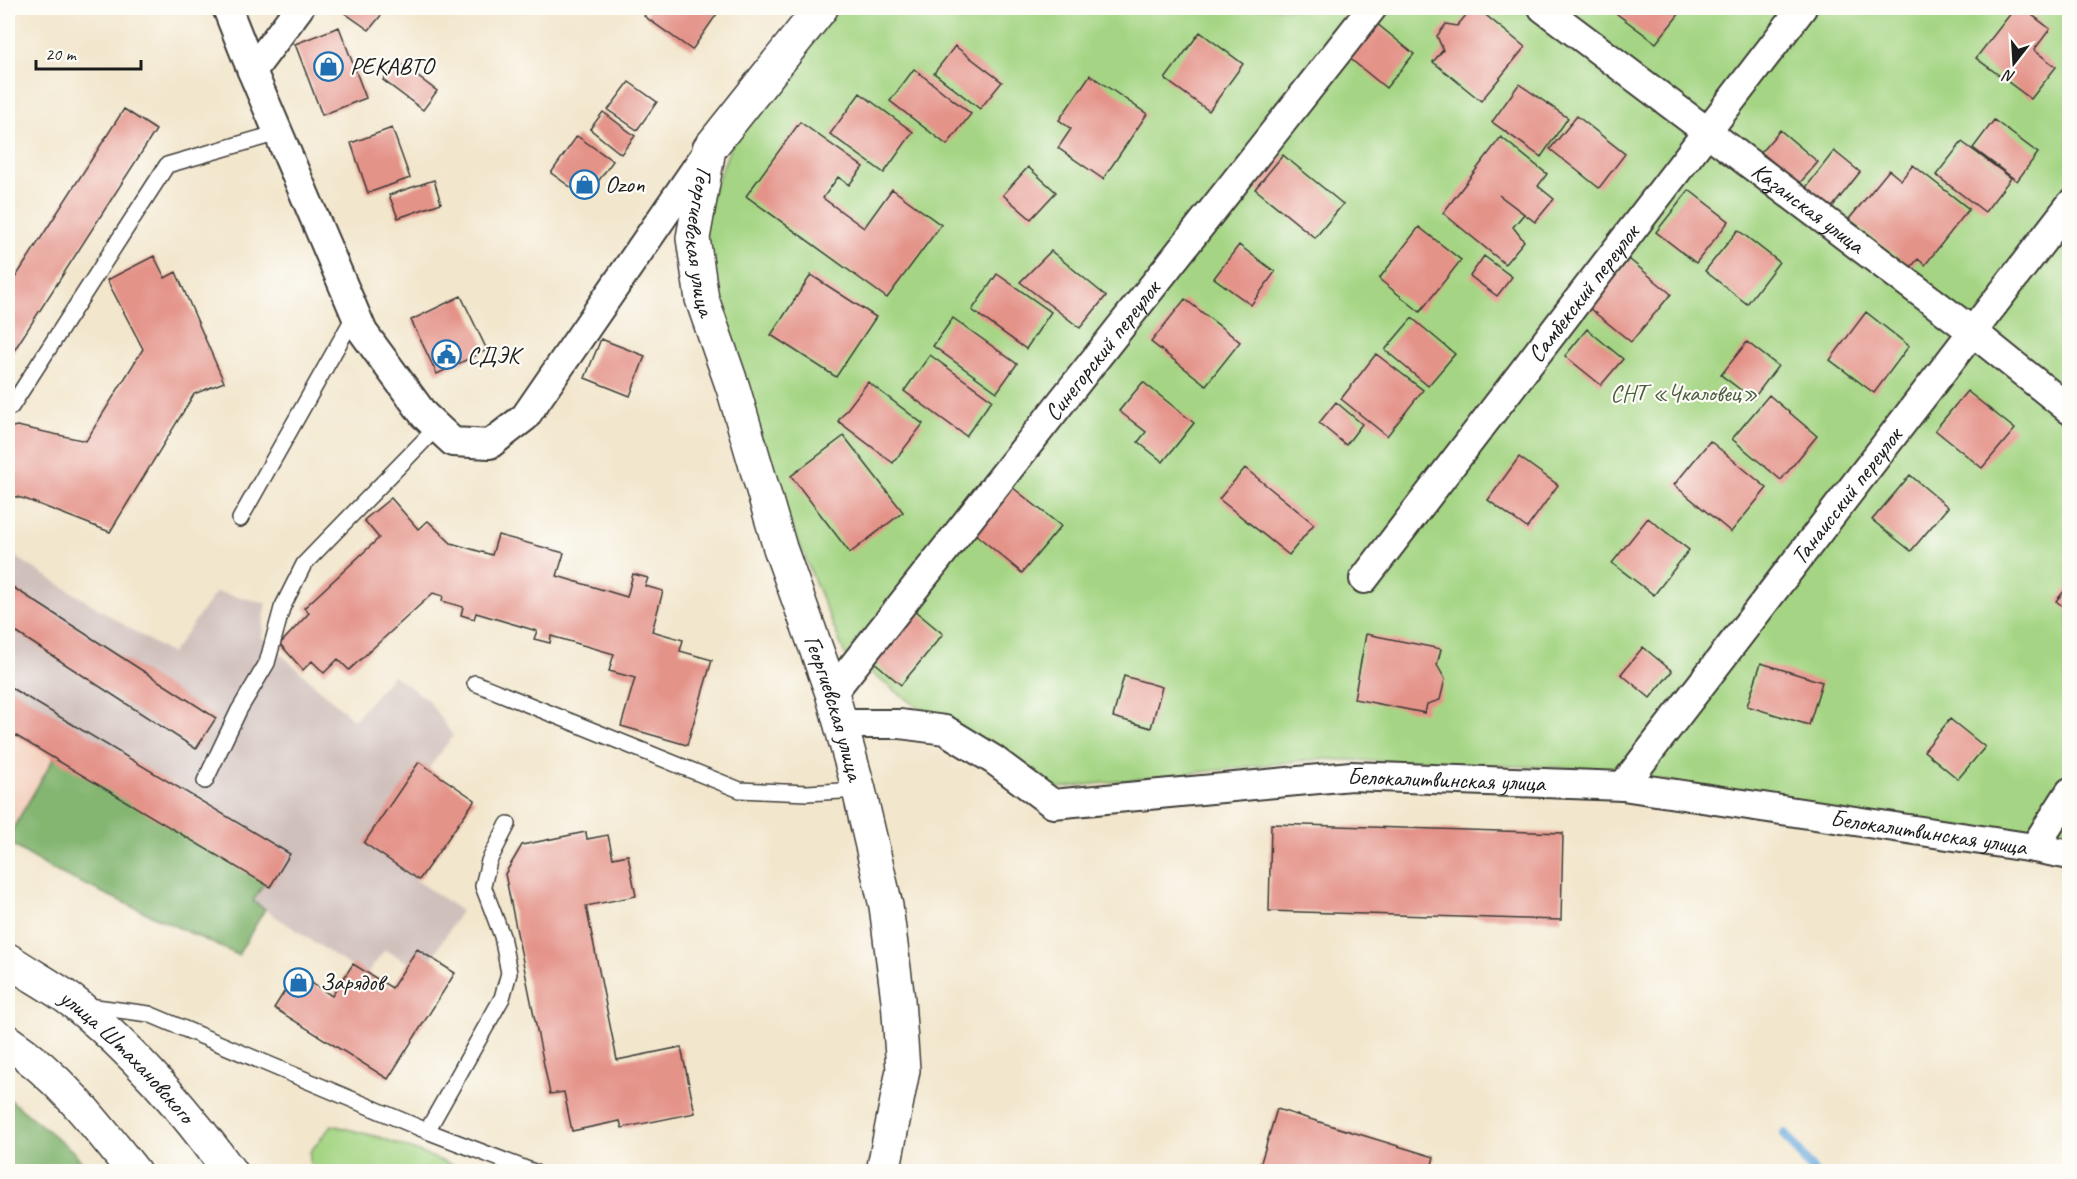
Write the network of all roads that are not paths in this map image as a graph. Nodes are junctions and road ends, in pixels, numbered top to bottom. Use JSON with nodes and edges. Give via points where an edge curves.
{"nodes":[{"id":1,"x":227,"y":8,"type":"edge"},
{"id":2,"x":299,"y":8,"type":"edge"},
{"id":3,"x":821,"y":8,"type":"edge"},
{"id":4,"x":1372,"y":8,"type":"edge"},
{"id":5,"x":1543,"y":8,"type":"edge"},
{"id":6,"x":1803,"y":8,"type":"edge"},
{"id":7,"x":252,"y":72,"type":"junction"},
{"id":8,"x":1708,"y":131,"type":"junction"},
{"id":9,"x":278,"y":134,"type":"junction"},
{"id":10,"x":709,"y":149,"type":"junction"},
{"id":11,"x":2070,"y":205,"type":"edge"},
{"id":12,"x":355,"y":315,"type":"junction"},
{"id":13,"x":1972,"y":332,"type":"junction"},
{"id":14,"x":10,"y":407,"type":"dead end"},
{"id":15,"x":2070,"y":410,"type":"edge"},
{"id":16,"x":437,"y":427,"type":"junction"},
{"id":17,"x":240,"y":519,"type":"dead end"},
{"id":18,"x":1364,"y":579,"type":"dead end"},
{"id":19,"x":475,"y":683,"type":"dead end"},
{"id":20,"x":836,"y":708,"type":"junction"},
{"id":21,"x":205,"y":782,"type":"dead end"},
{"id":22,"x":1623,"y":786,"type":"junction"},
{"id":23,"x":858,"y":790,"type":"junction"},
{"id":24,"x":2070,"y":792,"type":"edge"},
{"id":25,"x":508,"y":824,"type":"dead end"},
{"id":26,"x":2034,"y":848,"type":"junction"},
{"id":27,"x":2070,"y":855,"type":"edge"},
{"id":28,"x":8,"y":960,"type":"edge"},
{"id":29,"x":76,"y":1004,"type":"junction"},
{"id":30,"x":8,"y":1042,"type":"edge"},
{"id":31,"x":427,"y":1131,"type":"junction"},
{"id":32,"x":134,"y":1172,"type":"edge"},
{"id":33,"x":230,"y":1172,"type":"edge"},
{"id":34,"x":534,"y":1172,"type":"edge"},
{"id":35,"x":883,"y":1172,"type":"edge"}],
"edges":[{"from":1,"to":7,"type":"street","name":"Георгиевская улица"},
{"from":2,"to":7,"type":"street"},
{"from":3,"to":10,"type":"street"},
{"from":4,"to":20,"type":"street","name":"Синегорский переулок"},
{"from":5,"to":8,"type":"street","name":"Казанская улица"},
{"from":6,"to":8,"type":"street","name":"Самбекский переулок"},
{"from":7,"to":9,"type":"street","name":"Георгиевская улица"},
{"from":8,"to":13,"type":"street","name":"Казанская улица"},
{"from":8,"to":18,"type":"street","name":"Самбекский переулок"},
{"from":9,"to":12,"type":"street","name":"Георгиевская улица"},
{"from":9,"to":14,"type":"lane","via":[[167,165]]},
{"from":10,"to":16,"type":"street","name":"Георгиевская улица","via":[[525,417],[490,444],[453,442]]},
{"from":10,"to":20,"type":"street","name":"Георгиевская улица","via":[[693,238],[702,299],[780,548]]},
{"from":11,"to":13,"type":"street","name":"Танаисский переулок"},
{"from":12,"to":16,"type":"street","name":"Георгиевская улица","via":[[363,332]]},
{"from":12,"to":17,"type":"lane"},
{"from":13,"to":15,"type":"street","name":"Казанская улица"},
{"from":13,"to":22,"type":"street","name":"Танаисский переулок"},
{"from":16,"to":21,"type":"lane","via":[[304,564],[282,608],[267,663],[239,710]]},
{"from":19,"to":23,"type":"lane","via":[[740,790]]},
{"from":20,"to":22,"type":"street","name":"Белокалитвинская улица","via":[[900,724],[945,730],[1053,804],[1351,776]]},
{"from":20,"to":23,"type":"street","name":"Георгиевская улица"},
{"from":22,"to":26,"type":"street","name":"Белокалитвинская улица"},
{"from":23,"to":35,"type":"street","name":"Георгиевская улица","via":[[886,906],[903,1071]]},
{"from":24,"to":26,"type":"street"},
{"from":25,"to":31,"type":"lane","via":[[489,861],[483,886],[502,936],[509,973],[502,998]]},
{"from":26,"to":27,"type":"street","name":"Белокалитвинская улица"},
{"from":28,"to":29,"type":"street","name":"улица Штахановского"},
{"from":29,"to":31,"type":"lane","via":[[149,1014]]},
{"from":29,"to":33,"type":"street","name":"улица Штахановского","via":[[142,1066],[199,1128]]},
{"from":30,"to":32,"type":"street","via":[[32,1058],[81,1107]]},
{"from":31,"to":34,"type":"lane"}]}
